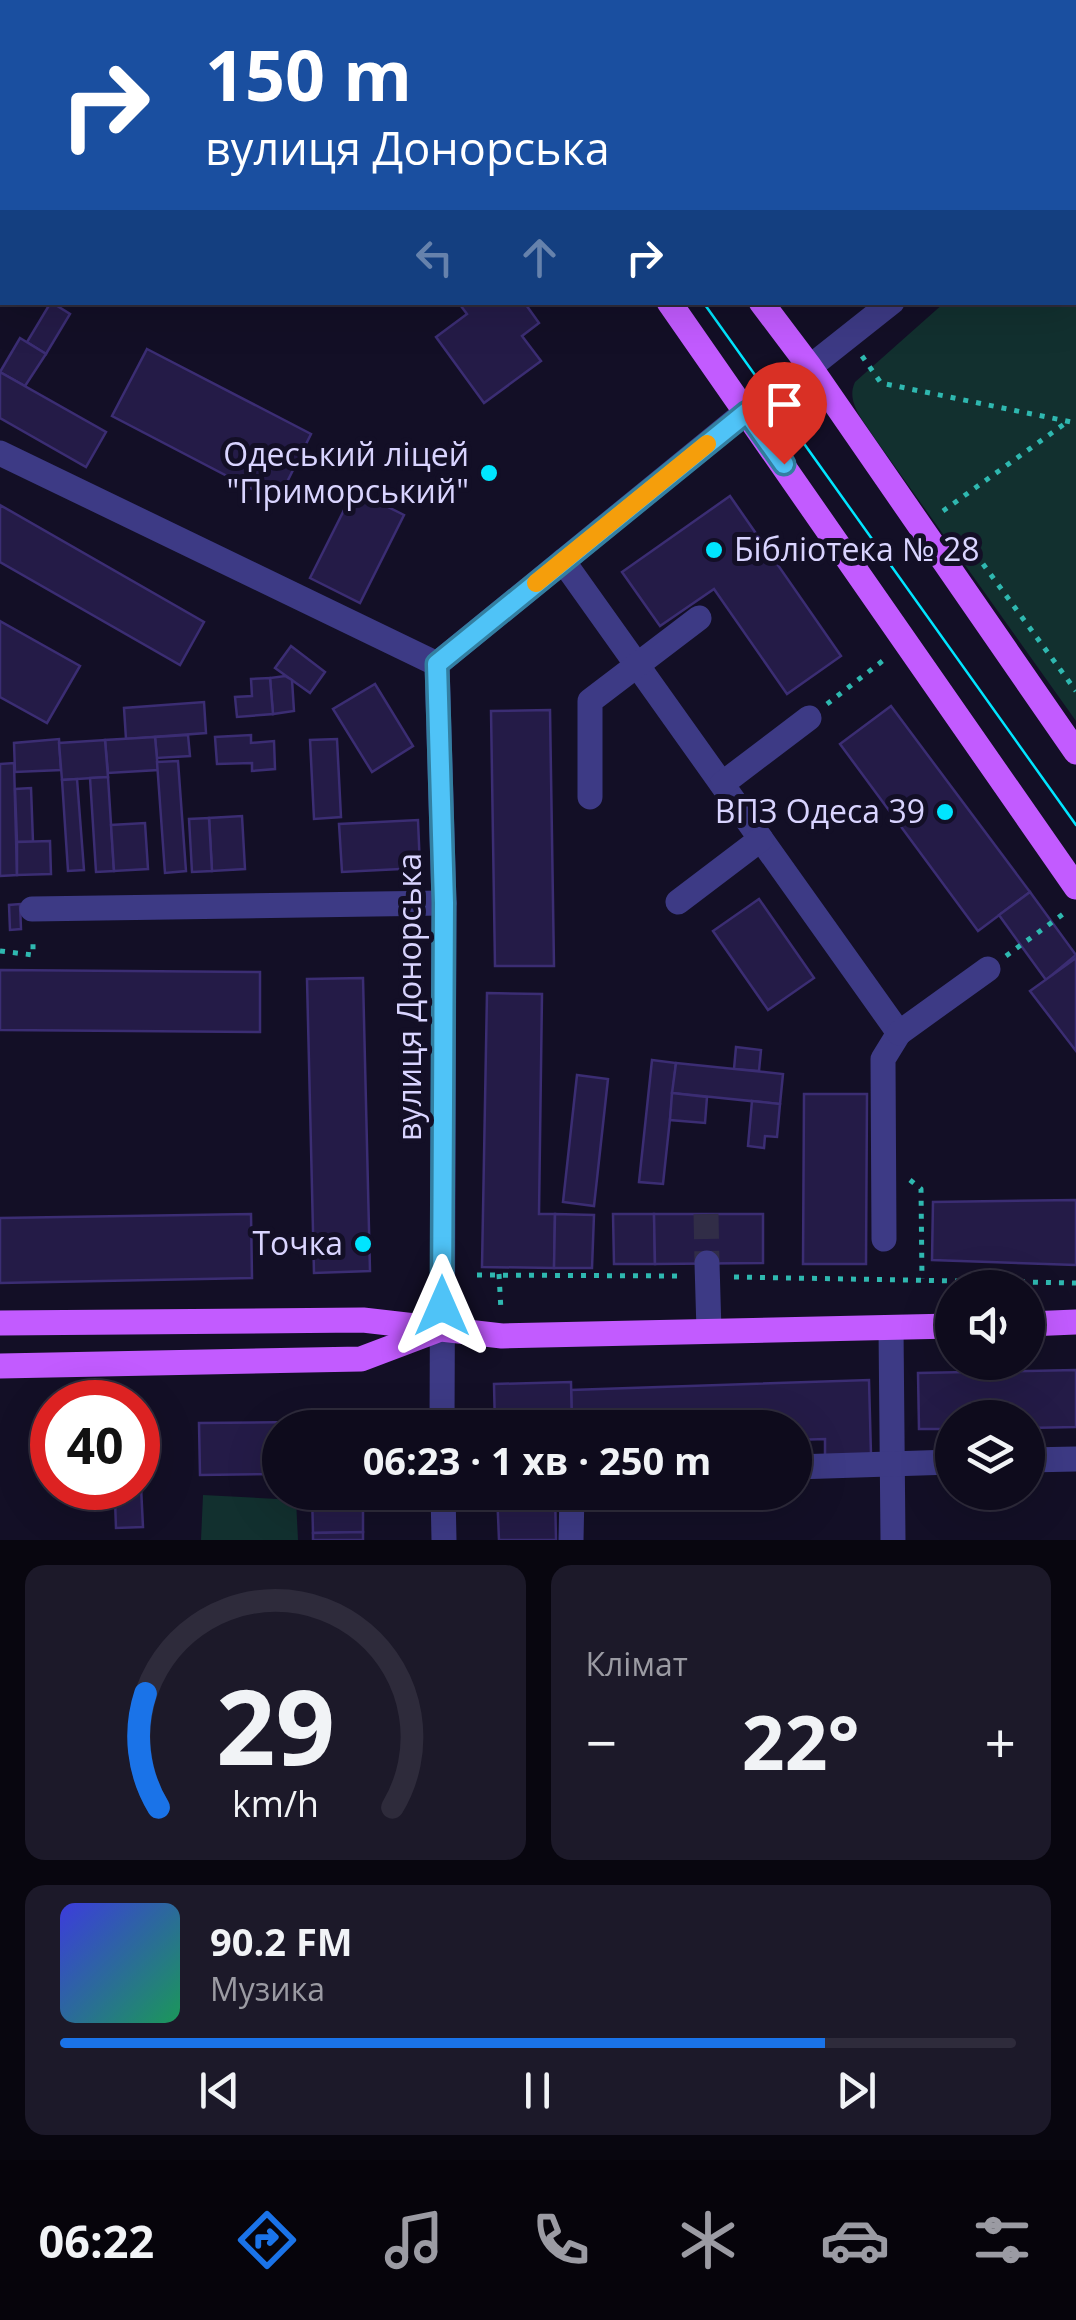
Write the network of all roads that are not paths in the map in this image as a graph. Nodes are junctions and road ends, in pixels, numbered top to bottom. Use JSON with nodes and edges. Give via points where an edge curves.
{"nodes":[{"id":1,"x":671,"y":305,"type":"edge"},
{"id":2,"x":763,"y":305,"type":"edge"},
{"id":3,"x":888,"y":305,"type":"edge"},
{"id":4,"x":810,"y":367,"type":"junction"},
{"id":5,"x":747,"y":412,"type":"junction"},
{"id":6,"x":0,"y":452,"type":"edge"},
{"id":7,"x":563,"y":561,"type":"junction"},
{"id":8,"x":699,"y":618,"type":"dead end"},
{"id":9,"x":437,"y":664,"type":"junction"},
{"id":10,"x":637,"y":665,"type":"junction"},
{"id":11,"x":809,"y":718,"type":"road end"},
{"id":12,"x":1076,"y":752,"type":"edge"},
{"id":13,"x":722,"y":784,"type":"junction"},
{"id":14,"x":590,"y":797,"type":"dead end"},
{"id":15,"x":761,"y":839,"type":"junction"},
{"id":16,"x":1076,"y":887,"type":"edge"},
{"id":17,"x":678,"y":902,"type":"dead end"},
{"id":18,"x":444,"y":903,"type":"junction"},
{"id":19,"x":32,"y":909,"type":"road end"},
{"id":20,"x":988,"y":969,"type":"road end"},
{"id":21,"x":899,"y":1033,"type":"junction"},
{"id":22,"x":884,"y":1239,"type":"dead end"},
{"id":23,"x":707,"y":1270,"type":"tunnel mouth"},
{"id":24,"x":1076,"y":1322,"type":"edge"},
{"id":25,"x":0,"y":1323,"type":"edge"},
{"id":26,"x":1045,"y":1323,"type":"edge"},
{"id":27,"x":935,"y":1327,"type":"edge"},
{"id":28,"x":892,"y":1328,"type":"junction"},
{"id":29,"x":440,"y":1329,"type":"junction"},
{"id":30,"x":709,"y":1331,"type":"junction"},
{"id":31,"x":0,"y":1366,"type":"edge"},
{"id":32,"x":442,"y":1410,"type":"edge"},
{"id":33,"x":1045,"y":1460,"type":"edge"},
{"id":34,"x":1076,"y":1460,"type":"edge"},
{"id":35,"x":935,"y":1462,"type":"edge"},
{"id":36,"x":892,"y":1463,"type":"junction"},
{"id":37,"x":812,"y":1465,"type":"edge"},
{"id":38,"x":443,"y":1510,"type":"edge"},
{"id":39,"x":572,"y":1510,"type":"edge"},
{"id":40,"x":444,"y":1540,"type":"edge"},
{"id":41,"x":572,"y":1540,"type":"edge"},
{"id":42,"x":893,"y":1540,"type":"edge"}],
"edges":[{"from":1,"to":5,"type":"main road"},
{"from":2,"to":4,"type":"main road"},
{"from":3,"to":4,"type":"street"},
{"from":4,"to":12,"type":"main road"},
{"from":5,"to":7,"type":"street"},
{"from":5,"to":16,"type":"main road"},
{"from":6,"to":9,"type":"street"},
{"from":7,"to":9,"type":"street"},
{"from":7,"to":10,"type":"street"},
{"from":8,"to":10,"type":"street"},
{"from":9,"to":18,"type":"street","name":"вулиця Донорська"},
{"from":10,"to":13,"type":"street"},
{"from":10,"to":14,"type":"street","via":[[590,701]]},
{"from":11,"to":13,"type":"street"},
{"from":13,"to":15,"type":"street"},
{"from":15,"to":17,"type":"street"},
{"from":15,"to":21,"type":"street"},
{"from":18,"to":19,"type":"street"},
{"from":18,"to":29,"type":"street","name":"вулиця Донорська"},
{"from":20,"to":21,"type":"street"},
{"from":21,"to":22,"type":"street","via":[[883,1060]]},
{"from":23,"to":30,"type":"street"},
{"from":24,"to":26,"type":"main road"},
{"from":25,"to":29,"type":"main road","via":[[362,1320]]},
{"from":27,"to":28,"type":"main road"},
{"from":28,"to":30,"type":"main road"},
{"from":28,"to":36,"type":"street"},
{"from":29,"to":30,"type":"main road","via":[[502,1336]]},
{"from":29,"to":31,"type":"main road","via":[[361,1358]]},
{"from":29,"to":32,"type":"street","name":"вулиця Донорська"},
{"from":33,"to":34,"type":"street"},
{"from":35,"to":36,"type":"street"},
{"from":36,"to":37,"type":"street"},
{"from":36,"to":42,"type":"street"},
{"from":38,"to":40,"type":"street"},
{"from":39,"to":41,"type":"street"}]}
